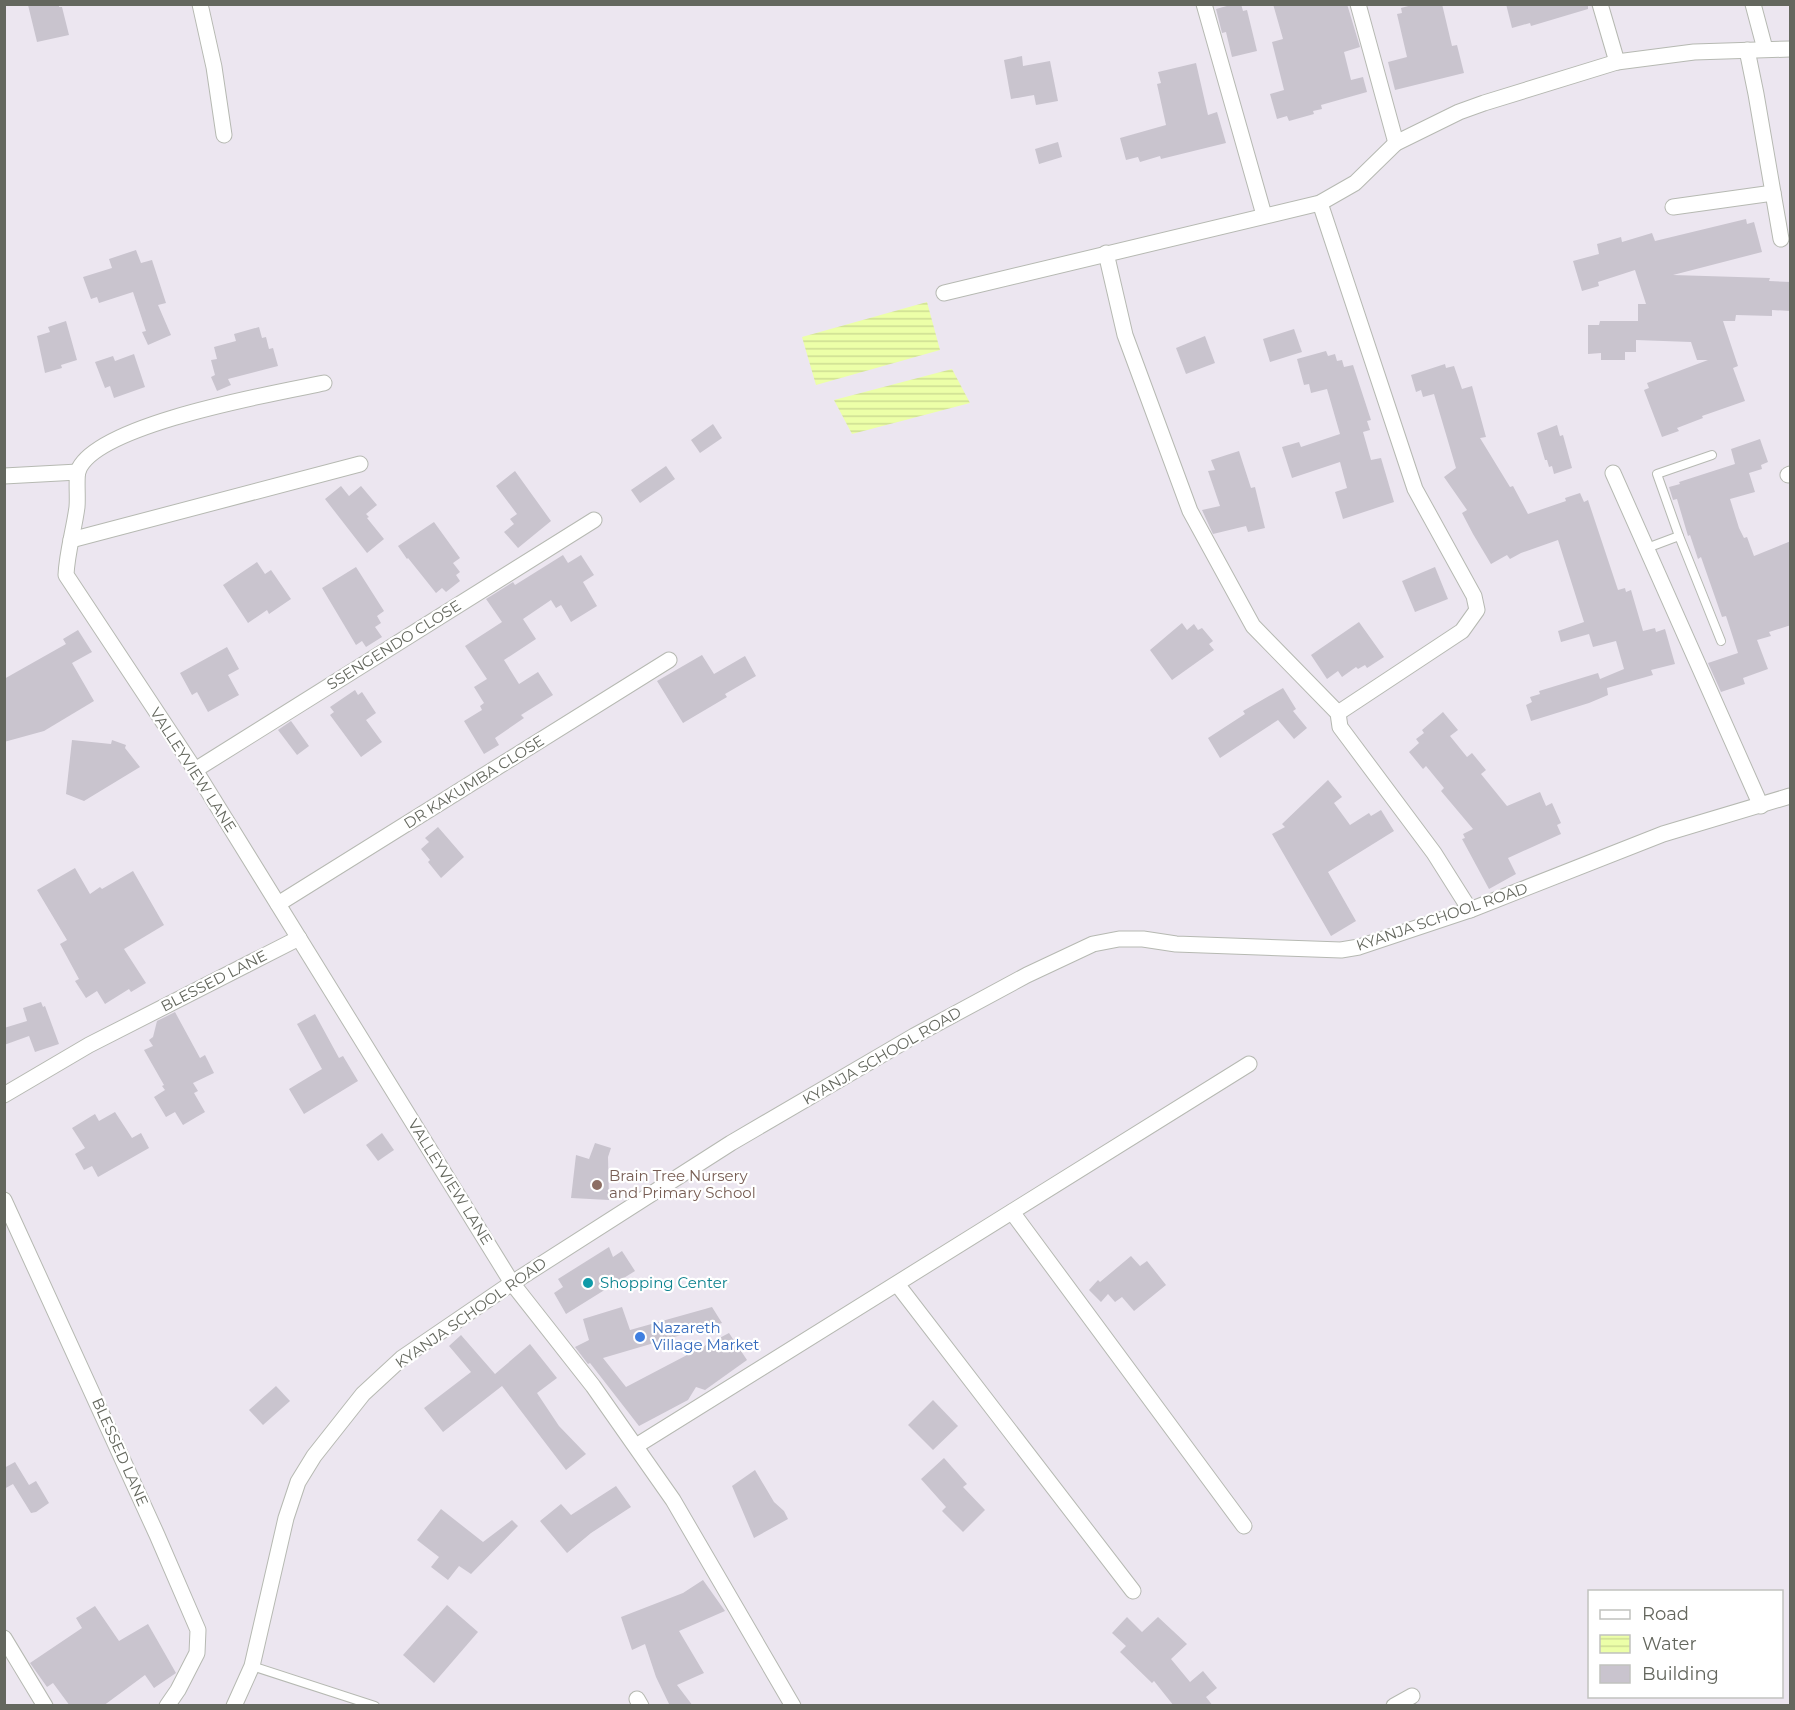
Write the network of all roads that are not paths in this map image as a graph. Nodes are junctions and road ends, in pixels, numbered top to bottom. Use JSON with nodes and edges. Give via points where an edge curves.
{"nodes":[{"id":1,"x":200,"y":4,"type":"edge"},
{"id":2,"x":1204,"y":4,"type":"edge"},
{"id":3,"x":1358,"y":4,"type":"edge"},
{"id":4,"x":1600,"y":4,"type":"edge"},
{"id":5,"x":1753,"y":4,"type":"edge"},
{"id":6,"x":1791,"y":49,"type":"edge"},
{"id":7,"x":1746,"y":50,"type":"junction"},
{"id":8,"x":1765,"y":50,"type":"junction"},
{"id":9,"x":1617,"y":62,"type":"junction"},
{"id":10,"x":224,"y":135,"type":"dead end"},
{"id":11,"x":1396,"y":143,"type":"junction"},
{"id":12,"x":1773,"y":194,"type":"junction"},
{"id":13,"x":1320,"y":203,"type":"junction"},
{"id":14,"x":1673,"y":207,"type":"dead end"},
{"id":15,"x":1264,"y":215,"type":"junction"},
{"id":16,"x":1780,"y":239,"type":"dead end"},
{"id":17,"x":1106,"y":253,"type":"junction"},
{"id":18,"x":944,"y":293,"type":"dead end"},
{"id":19,"x":324,"y":383,"type":"dead end"},
{"id":20,"x":1712,"y":455,"type":"dead end"},
{"id":21,"x":360,"y":464,"type":"dead end"},
{"id":22,"x":78,"y":472,"type":"junction"},
{"id":23,"x":1613,"y":473,"type":"dead end"},
{"id":24,"x":4,"y":476,"type":"edge"},
{"id":25,"x":594,"y":520,"type":"dead end"},
{"id":26,"x":1678,"y":536,"type":"junction"},
{"id":27,"x":71,"y":540,"type":"junction"},
{"id":28,"x":1647,"y":548,"type":"junction"},
{"id":29,"x":1720,"y":641,"type":"dead end"},
{"id":30,"x":669,"y":660,"type":"dead end"},
{"id":31,"x":1338,"y":713,"type":"junction"},
{"id":32,"x":195,"y":770,"type":"junction"},
{"id":33,"x":1791,"y":796,"type":"edge"},
{"id":34,"x":1761,"y":806,"type":"junction"},
{"id":35,"x":278,"y":904,"type":"junction"},
{"id":36,"x":1470,"y":910,"type":"junction"},
{"id":37,"x":299,"y":938,"type":"junction"},
{"id":38,"x":1249,"y":1065,"type":"dead end"},
{"id":39,"x":4,"y":1095,"type":"edge"},
{"id":40,"x":4,"y":1200,"type":"edge"},
{"id":41,"x":1012,"y":1212,"type":"junction"},
{"id":42,"x":512,"y":1283,"type":"junction"},
{"id":43,"x":897,"y":1284,"type":"junction"},
{"id":44,"x":636,"y":1446,"type":"junction"},
{"id":45,"x":1244,"y":1526,"type":"dead end"},
{"id":46,"x":1133,"y":1591,"type":"dead end"},
{"id":47,"x":4,"y":1638,"type":"edge"},
{"id":48,"x":252,"y":1666,"type":"junction"},
{"id":49,"x":1412,"y":1696,"type":"dead end"},
{"id":50,"x":45,"y":1706,"type":"edge"},
{"id":51,"x":167,"y":1706,"type":"edge"},
{"id":52,"x":234,"y":1706,"type":"edge"},
{"id":53,"x":375,"y":1706,"type":"edge"},
{"id":54,"x":793,"y":1706,"type":"edge"},
{"id":55,"x":1394,"y":1706,"type":"edge"}],
"edges":[{"from":1,"to":10,"type":"street"},
{"from":2,"to":15,"type":"street"},
{"from":3,"to":11,"type":"street"},
{"from":4,"to":9,"type":"street"},
{"from":5,"to":8,"type":"street"},
{"from":6,"to":8,"type":"street"},
{"from":7,"to":8,"type":"street"},
{"from":7,"to":9,"type":"street"},
{"from":7,"to":12,"type":"street"},
{"from":9,"to":11,"type":"street","via":[[1460,112]]},
{"from":11,"to":13,"type":"street","via":[[1355,183]]},
{"from":12,"to":14,"type":"street"},
{"from":12,"to":16,"type":"street"},
{"from":13,"to":15,"type":"street"},
{"from":13,"to":31,"type":"street","via":[[1415,489],[1474,596],[1477,610],[1462,631]]},
{"from":15,"to":17,"type":"street"},
{"from":17,"to":18,"type":"street"},
{"from":17,"to":31,"type":"street","via":[[1125,335],[1190,511],[1252,626]]},
{"from":19,"to":22,"type":"street","via":[[181,415],[102,447],[91,454]]},
{"from":20,"to":26,"type":"lane","via":[[1657,474]]},
{"from":21,"to":27,"type":"street"},
{"from":22,"to":24,"type":"street"},
{"from":22,"to":27,"type":"street","name":"VALLEYVIEW LANE"},
{"from":23,"to":28,"type":"street"},
{"from":25,"to":32,"type":"street","name":"SSENGENDO CLOSE"},
{"from":26,"to":28,"type":"lane"},
{"from":26,"to":29,"type":"lane"},
{"from":27,"to":32,"type":"street","name":"VALLEYVIEW LANE","via":[[66,575]]},
{"from":28,"to":34,"type":"street"},
{"from":30,"to":35,"type":"street","name":"DR KAKUMBA CLOSE"},
{"from":31,"to":36,"type":"street","via":[[1340,727],[1434,853]]},
{"from":32,"to":35,"type":"street","name":"VALLEYVIEW LANE"},
{"from":33,"to":34,"type":"street","name":"KYANJA SCHOOL ROAD"},
{"from":34,"to":36,"type":"street","name":"KYANJA SCHOOL ROAD","via":[[1625,848]]},
{"from":35,"to":37,"type":"street","name":"VALLEYVIEW LANE"},
{"from":36,"to":42,"type":"street","name":"KYANJA SCHOOL ROAD","via":[[1385,940],[1341,950],[1176,944],[1143,939],[1093,944],[914,1036],[731,1143]]},
{"from":37,"to":39,"type":"street","name":"BLESSED LANE","via":[[89,1044]]},
{"from":37,"to":42,"type":"street","name":"VALLEYVIEW LANE"},
{"from":38,"to":41,"type":"street"},
{"from":40,"to":51,"type":"street","name":"BLESSED LANE","via":[[198,1630],[197,1653]]},
{"from":41,"to":43,"type":"street"},
{"from":41,"to":45,"type":"street"},
{"from":42,"to":44,"type":"street","name":"VALLEYVIEW LANE"},
{"from":42,"to":48,"type":"street","name":"KYANJA SCHOOL ROAD","via":[[402,1358],[363,1394],[314,1456],[298,1482],[286,1518]]},
{"from":43,"to":44,"type":"street"},
{"from":43,"to":46,"type":"street"},
{"from":44,"to":54,"type":"street","name":"VALLEYVIEW LANE","via":[[673,1500]]},
{"from":47,"to":50,"type":"street"},
{"from":48,"to":52,"type":"street","name":"KYANJA SCHOOL ROAD"},
{"from":48,"to":53,"type":"lane"},
{"from":49,"to":55,"type":"street"}]}
